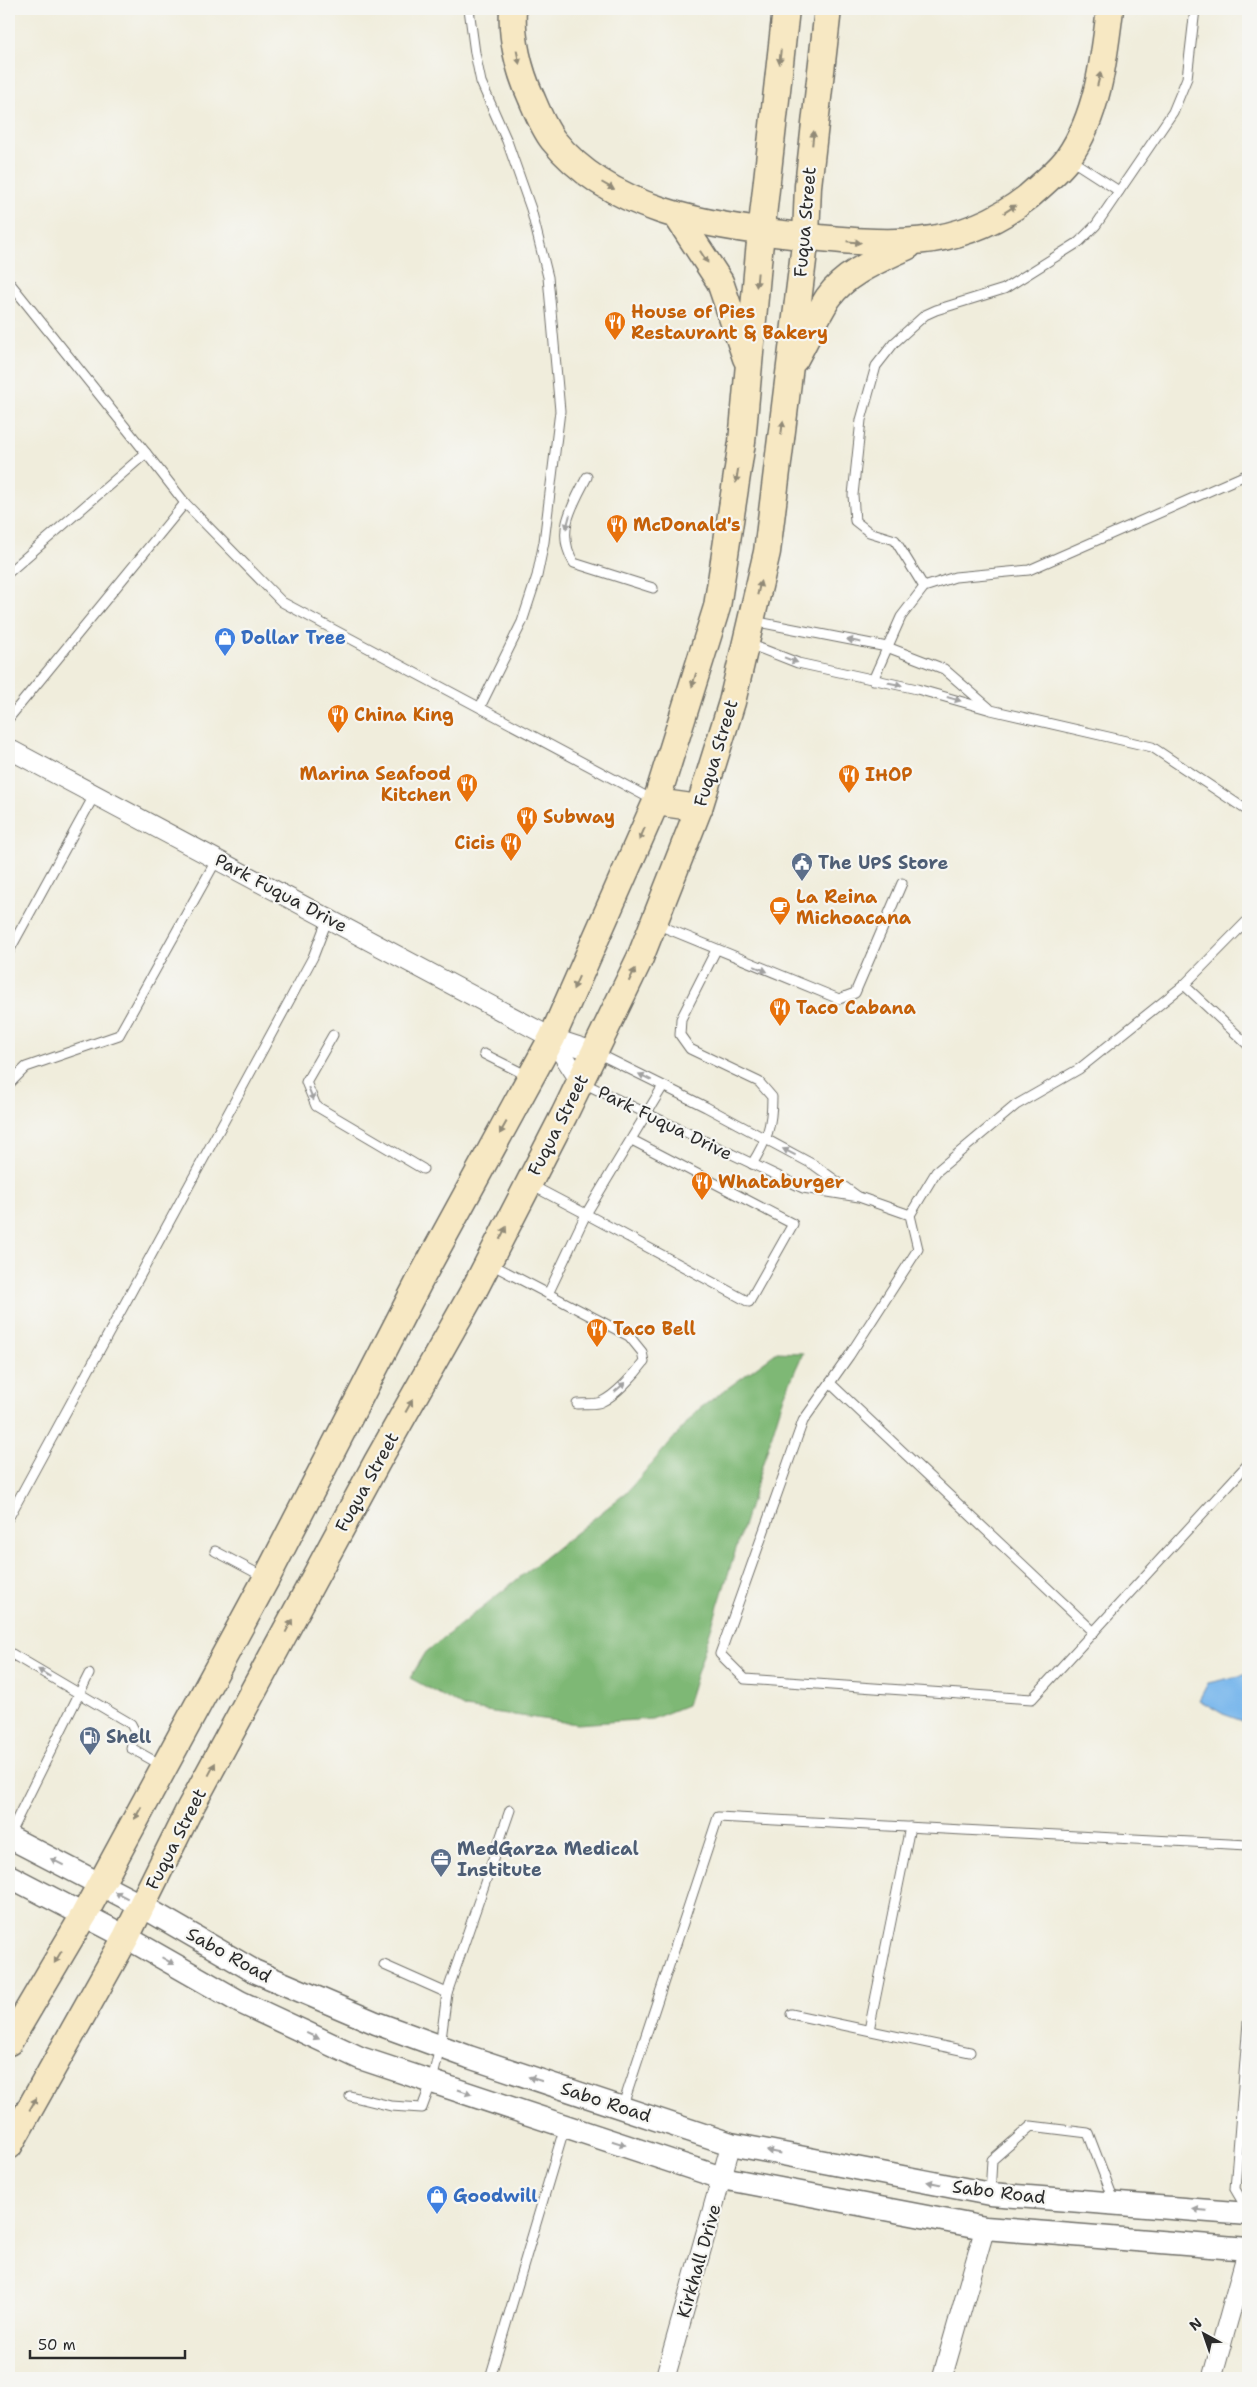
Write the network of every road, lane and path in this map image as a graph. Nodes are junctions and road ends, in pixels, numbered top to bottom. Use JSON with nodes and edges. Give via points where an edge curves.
{"nodes":[{"id":1,"x":470,"y":9,"type":"edge"},
{"id":2,"x":513,"y":9,"type":"edge"},
{"id":3,"x":786,"y":9,"type":"edge"},
{"id":4,"x":828,"y":9,"type":"edge"},
{"id":5,"x":1110,"y":9,"type":"edge"},
{"id":6,"x":1195,"y":9,"type":"edge"},
{"id":7,"x":1068,"y":158,"type":"junction"},
{"id":8,"x":1119,"y":191,"type":"junction"},
{"id":9,"x":677,"y":216,"type":"junction"},
{"id":10,"x":762,"y":232,"type":"junction"},
{"id":11,"x":806,"y":236,"type":"junction"},
{"id":12,"x":916,"y":242,"type":"junction"},
{"id":13,"x":9,"y":282,"type":"edge"},
{"id":14,"x":749,"y":369,"type":"junction"},
{"id":15,"x":789,"y":371,"type":"junction"},
{"id":16,"x":146,"y":453,"type":"junction"},
{"id":17,"x":1248,"y":474,"type":"edge"},
{"id":18,"x":588,"y":477,"type":"dead end"},
{"id":19,"x":185,"y":503,"type":"junction"},
{"id":20,"x":9,"y":572,"type":"edge"},
{"id":21,"x":924,"y":587,"type":"junction"},
{"id":22,"x":653,"y":588,"type":"dead end"},
{"id":23,"x":748,"y":632,"type":"junction"},
{"id":24,"x":708,"y":634,"type":"junction"},
{"id":25,"x":887,"y":647,"type":"junction"},
{"id":26,"x":873,"y":680,"type":"junction"},
{"id":27,"x":480,"y":707,"type":"junction"},
{"id":28,"x":991,"y":710,"type":"junction"},
{"id":29,"x":9,"y":718,"type":"edge"},
{"id":30,"x":9,"y":749,"type":"edge"},
{"id":31,"x":95,"y":794,"type":"junction"},
{"id":32,"x":656,"y":802,"type":"junction"},
{"id":33,"x":699,"y":808,"type":"junction"},
{"id":34,"x":1248,"y":811,"type":"edge"},
{"id":35,"x":217,"y":859,"type":"junction"},
{"id":36,"x":902,"y":883,"type":"dead end"},
{"id":37,"x":328,"y":918,"type":"junction"},
{"id":38,"x":1248,"y":920,"type":"edge"},
{"id":39,"x":654,"y":923,"type":"junction"},
{"id":40,"x":716,"y":950,"type":"junction"},
{"id":41,"x":9,"y":951,"type":"edge"},
{"id":42,"x":1184,"y":985,"type":"junction"},
{"id":43,"x":333,"y":1035,"type":"dead end"},
{"id":44,"x":552,"y":1038,"type":"junction"},
{"id":45,"x":1248,"y":1045,"type":"edge"},
{"id":46,"x":595,"y":1052,"type":"junction"},
{"id":47,"x":484,"y":1054,"type":"dead end"},
{"id":48,"x":530,"y":1078,"type":"junction"},
{"id":49,"x":580,"y":1081,"type":"junction"},
{"id":50,"x":9,"y":1084,"type":"edge"},
{"id":51,"x":663,"y":1086,"type":"junction"},
{"id":52,"x":648,"y":1115,"type":"junction"},
{"id":53,"x":632,"y":1140,"type":"junction"},
{"id":54,"x":766,"y":1141,"type":"junction"},
{"id":55,"x":752,"y":1164,"type":"junction"},
{"id":56,"x":423,"y":1169,"type":"dead end"},
{"id":57,"x":528,"y":1184,"type":"junction"},
{"id":58,"x":859,"y":1197,"type":"junction"},
{"id":59,"x":586,"y":1214,"type":"junction"},
{"id":60,"x":910,"y":1214,"type":"junction"},
{"id":61,"x":488,"y":1263,"type":"junction"},
{"id":62,"x":548,"y":1294,"type":"junction"},
{"id":63,"x":830,"y":1383,"type":"junction"},
{"id":64,"x":577,"y":1404,"type":"dead end"},
{"id":65,"x":1248,"y":1464,"type":"edge"},
{"id":66,"x":9,"y":1517,"type":"edge"},
{"id":67,"x":215,"y":1551,"type":"dead end"},
{"id":68,"x":266,"y":1579,"type":"junction"},
{"id":69,"x":304,"y":1597,"type":"junction"},
{"id":70,"x":1094,"y":1632,"type":"junction"},
{"id":71,"x":9,"y":1654,"type":"edge"},
{"id":72,"x":89,"y":1674,"type":"dead end"},
{"id":73,"x":80,"y":1694,"type":"junction"},
{"id":74,"x":164,"y":1766,"type":"junction"},
{"id":75,"x":510,"y":1810,"type":"dead end"},
{"id":76,"x":910,"y":1827,"type":"junction"},
{"id":77,"x":9,"y":1836,"type":"edge"},
{"id":78,"x":1248,"y":1845,"type":"edge"},
{"id":79,"x":9,"y":1876,"type":"edge"},
{"id":80,"x":100,"y":1884,"type":"junction"},
{"id":81,"x":142,"y":1906,"type":"junction"},
{"id":82,"x":84,"y":1915,"type":"junction"},
{"id":83,"x":126,"y":1937,"type":"junction"},
{"id":84,"x":384,"y":1965,"type":"dead end"},
{"id":85,"x":447,"y":1993,"type":"junction"},
{"id":86,"x":791,"y":2014,"type":"dead end"},
{"id":87,"x":1248,"y":2022,"type":"edge"},
{"id":88,"x":869,"y":2030,"type":"junction"},
{"id":89,"x":9,"y":2042,"type":"edge"},
{"id":90,"x":440,"y":2047,"type":"junction"},
{"id":91,"x":970,"y":2052,"type":"dead end"},
{"id":92,"x":432,"y":2081,"type":"junction"},
{"id":93,"x":350,"y":2096,"type":"dead end"},
{"id":94,"x":622,"y":2108,"type":"junction"},
{"id":95,"x":565,"y":2126,"type":"junction"},
{"id":96,"x":731,"y":2144,"type":"junction"},
{"id":97,"x":9,"y":2146,"type":"edge"},
{"id":98,"x":722,"y":2178,"type":"junction"},
{"id":99,"x":990,"y":2194,"type":"junction"},
{"id":100,"x":1115,"y":2204,"type":"junction"},
{"id":101,"x":1248,"y":2212,"type":"edge"},
{"id":102,"x":985,"y":2228,"type":"junction"},
{"id":103,"x":1248,"y":2241,"type":"edge"},
{"id":104,"x":1248,"y":2249,"type":"edge"},
{"id":105,"x":490,"y":2378,"type":"edge"},
{"id":106,"x":665,"y":2378,"type":"edge"},
{"id":107,"x":942,"y":2378,"type":"edge"},
{"id":108,"x":1212,"y":2378,"type":"edge"}],
"edges":[{"from":1,"to":27,"type":"lane","via":[[482,82],[531,209],[548,277],[560,411],[544,542],[536,576],[522,622]]},
{"from":2,"to":9,"type":"main road","one_way":true,"via":[[515,42],[523,79],[552,138],[596,179],[623,195]]},
{"from":3,"to":10,"type":"main road","one_way":true},
{"from":11,"to":4,"type":"main road","name":"Fuqua Street","one_way":true,"via":[[808,186]]},
{"from":7,"to":5,"type":"main road","one_way":true,"via":[[1089,117],[1104,56]]},
{"from":6,"to":8,"type":"lane","via":[[1187,78],[1173,112]]},
{"from":7,"to":8,"type":"lane"},
{"from":12,"to":7,"type":"main road","one_way":true,"via":[[958,234],[1013,209]]},
{"from":8,"to":21,"type":"lane","via":[[1096,225],[1079,242],[1004,289],[925,315],[894,343],[876,366],[860,420],[853,495],[855,521],[869,532],[895,540]]},
{"from":9,"to":10,"type":"main road"},
{"from":9,"to":14,"type":"main road","one_way":true,"via":[[720,282]]},
{"from":10,"to":11,"type":"main road"},
{"from":10,"to":14,"type":"main road","one_way":true},
{"from":11,"to":12,"type":"main road","one_way":true,"via":[[868,243]]},
{"from":11,"to":15,"type":"main road","name":"Fuqua Street"},
{"from":12,"to":15,"type":"main road","via":[[865,267],[829,297]]},
{"from":13,"to":16,"type":"lane"},
{"from":14,"to":24,"type":"main road","one_way":true,"via":[[742,442],[717,606]]},
{"from":23,"to":15,"type":"main road","name":"Fuqua Street","one_way":true,"via":[[767,552]]},
{"from":16,"to":19,"type":"lane"},
{"from":16,"to":20,"type":"lane"},
{"from":17,"to":21,"type":"lane","via":[[1029,570],[955,577]]},
{"from":18,"to":22,"type":"lane","one_way":true,"via":[[571,508],[565,533],[566,550],[574,563]]},
{"from":19,"to":27,"type":"lane","via":[[282,602]]},
{"from":19,"to":29,"type":"lane"},
{"from":21,"to":25,"type":"lane","via":[[901,617]]},
{"from":23,"to":24,"type":"main road"},
{"from":25,"to":23,"type":"lane","one_way":true},
{"from":23,"to":26,"type":"lane","one_way":true,"via":[[798,663]]},
{"from":23,"to":33,"type":"main road","name":"Fuqua Street","via":[[732,702]]},
{"from":24,"to":32,"type":"main road","one_way":true},
{"from":25,"to":26,"type":"lane"},
{"from":25,"to":28,"type":"lane","via":[[944,669]]},
{"from":26,"to":28,"type":"lane","one_way":true,"via":[[916,688]]},
{"from":27,"to":32,"type":"lane"},
{"from":28,"to":34,"type":"lane","via":[[1152,747]]},
{"from":30,"to":31,"type":"street","name":"Park Fuqua Drive"},
{"from":31,"to":35,"type":"street","name":"Park Fuqua Drive"},
{"from":31,"to":41,"type":"lane"},
{"from":32,"to":33,"type":"main road"},
{"from":32,"to":44,"type":"main road","one_way":true},
{"from":33,"to":39,"type":"main road","name":"Fuqua Street"},
{"from":35,"to":37,"type":"street","name":"Park Fuqua Drive"},
{"from":35,"to":50,"type":"lane","via":[[119,1035],[26,1068]]},
{"from":40,"to":36,"type":"lane","one_way":true,"via":[[839,999],[855,993]]},
{"from":37,"to":44,"type":"street","name":"Park Fuqua Drive"},
{"from":37,"to":66,"type":"lane","via":[[313,957]]},
{"from":38,"to":42,"type":"lane"},
{"from":39,"to":40,"type":"lane"},
{"from":46,"to":39,"type":"main road","name":"Fuqua Street","one_way":true},
{"from":40,"to":54,"type":"lane","via":[[681,1020],[680,1036],[690,1049],[759,1082],[772,1097],[772,1118]]},
{"from":42,"to":45,"type":"lane"},
{"from":42,"to":60,"type":"lane","via":[[1079,1069],[1016,1105],[994,1122],[936,1172]]},
{"from":43,"to":56,"type":"lane","one_way":true,"via":[[306,1082],[316,1106]]},
{"from":44,"to":46,"type":"street","name":"Park Fuqua Drive"},
{"from":44,"to":48,"type":"main road"},
{"from":44,"to":49,"type":"street","name":"Park Fuqua Drive"},
{"from":46,"to":49,"type":"main road","name":"Fuqua Street"},
{"from":51,"to":46,"type":"lane","name":"Park Fuqua Drive","one_way":true},
{"from":47,"to":48,"type":"lane"},
{"from":48,"to":68,"type":"main road","one_way":true,"via":[[421,1278]]},
{"from":49,"to":52,"type":"lane","name":"Park Fuqua Drive"},
{"from":49,"to":57,"type":"main road","name":"Fuqua Street"},
{"from":51,"to":52,"type":"lane"},
{"from":51,"to":54,"type":"lane","name":"Park Fuqua Drive"},
{"from":52,"to":53,"type":"lane"},
{"from":52,"to":55,"type":"lane","name":"Park Fuqua Drive"},
{"from":53,"to":59,"type":"lane"},
{"from":53,"to":59,"type":"lane","via":[[793,1224],[749,1302]]},
{"from":54,"to":55,"type":"lane"},
{"from":58,"to":54,"type":"lane","name":"Park Fuqua Drive","one_way":true,"via":[[814,1165]]},
{"from":55,"to":58,"type":"lane","name":"Park Fuqua Drive","via":[[803,1188]]},
{"from":57,"to":59,"type":"lane"},
{"from":61,"to":57,"type":"main road","name":"Fuqua Street","one_way":true},
{"from":58,"to":60,"type":"lane"},
{"from":59,"to":62,"type":"lane"},
{"from":60,"to":63,"type":"lane","via":[[918,1249]]},
{"from":61,"to":62,"type":"lane"},
{"from":69,"to":61,"type":"main road","name":"Fuqua Street","one_way":true},
{"from":64,"to":62,"type":"lane","one_way":true,"via":[[600,1403],[609,1396],[635,1374],[644,1362],[642,1352],[629,1336]]},
{"from":63,"to":70,"type":"lane"},
{"from":63,"to":70,"type":"lane","via":[[803,1421],[720,1654],[745,1679],[1032,1699]]},
{"from":65,"to":70,"type":"lane"},
{"from":67,"to":68,"type":"lane"},
{"from":68,"to":69,"type":"main road"},
{"from":68,"to":74,"type":"main road"},
{"from":81,"to":69,"type":"main road","name":"Fuqua Street","one_way":true,"via":[[189,1810]]},
{"from":73,"to":71,"type":"lane","one_way":true},
{"from":72,"to":73,"type":"lane"},
{"from":73,"to":74,"type":"lane","via":[[131,1724],[135,1732],[131,1748]]},
{"from":73,"to":77,"type":"lane"},
{"from":74,"to":80,"type":"main road","one_way":true},
{"from":75,"to":85,"type":"lane"},
{"from":76,"to":78,"type":"lane"},
{"from":76,"to":88,"type":"lane"},
{"from":76,"to":94,"type":"lane","via":[[718,1817]]},
{"from":80,"to":77,"type":"street","name":"Sabo Road","one_way":true},
{"from":79,"to":82,"type":"street","name":"Sabo Road"},
{"from":81,"to":80,"type":"street","name":"Sabo Road","one_way":true},
{"from":80,"to":82,"type":"main road"},
{"from":81,"to":83,"type":"main road","name":"Fuqua Street"},
{"from":81,"to":90,"type":"street","name":"Sabo Road","via":[[254,1971]]},
{"from":82,"to":83,"type":"street","name":"Sabo Road"},
{"from":82,"to":89,"type":"main road","one_way":true},
{"from":83,"to":92,"type":"street","name":"Sabo Road","one_way":true,"via":[[240,2002],[360,2058]]},
{"from":97,"to":83,"type":"main road","name":"Fuqua Street","one_way":true},
{"from":84,"to":85,"type":"lane"},
{"from":85,"to":90,"type":"lane"},
{"from":86,"to":88,"type":"lane"},
{"from":87,"to":101,"type":"lane","via":[[1235,2189]]},
{"from":88,"to":91,"type":"lane"},
{"from":90,"to":92,"type":"lane"},
{"from":94,"to":90,"type":"street","name":"Sabo Road","one_way":true},
{"from":92,"to":93,"type":"lane","via":[[422,2108],[391,2106]]},
{"from":92,"to":95,"type":"street","name":"Sabo Road","one_way":true},
{"from":94,"to":96,"type":"street","name":"Sabo Road"},
{"from":95,"to":98,"type":"street","name":"Sabo Road","one_way":true},
{"from":95,"to":105,"type":"lane"},
{"from":96,"to":98,"type":"street","name":"Kirkhall Drive"},
{"from":99,"to":96,"type":"street","name":"Sabo Road","one_way":true},
{"from":98,"to":102,"type":"street","name":"Sabo Road"},
{"from":98,"to":106,"type":"street","name":"Kirkhall Drive"},
{"from":99,"to":100,"type":"street","name":"Sabo Road"},
{"from":99,"to":100,"type":"lane","via":[[992,2160],[1031,2126],[1088,2133]]},
{"from":99,"to":102,"type":"street"},
{"from":101,"to":100,"type":"street","name":"Sabo Road","one_way":true},
{"from":102,"to":104,"type":"street","name":"Sabo Road"},
{"from":102,"to":107,"type":"street"},
{"from":103,"to":104,"type":"street"},
{"from":104,"to":108,"type":"street"}]}
